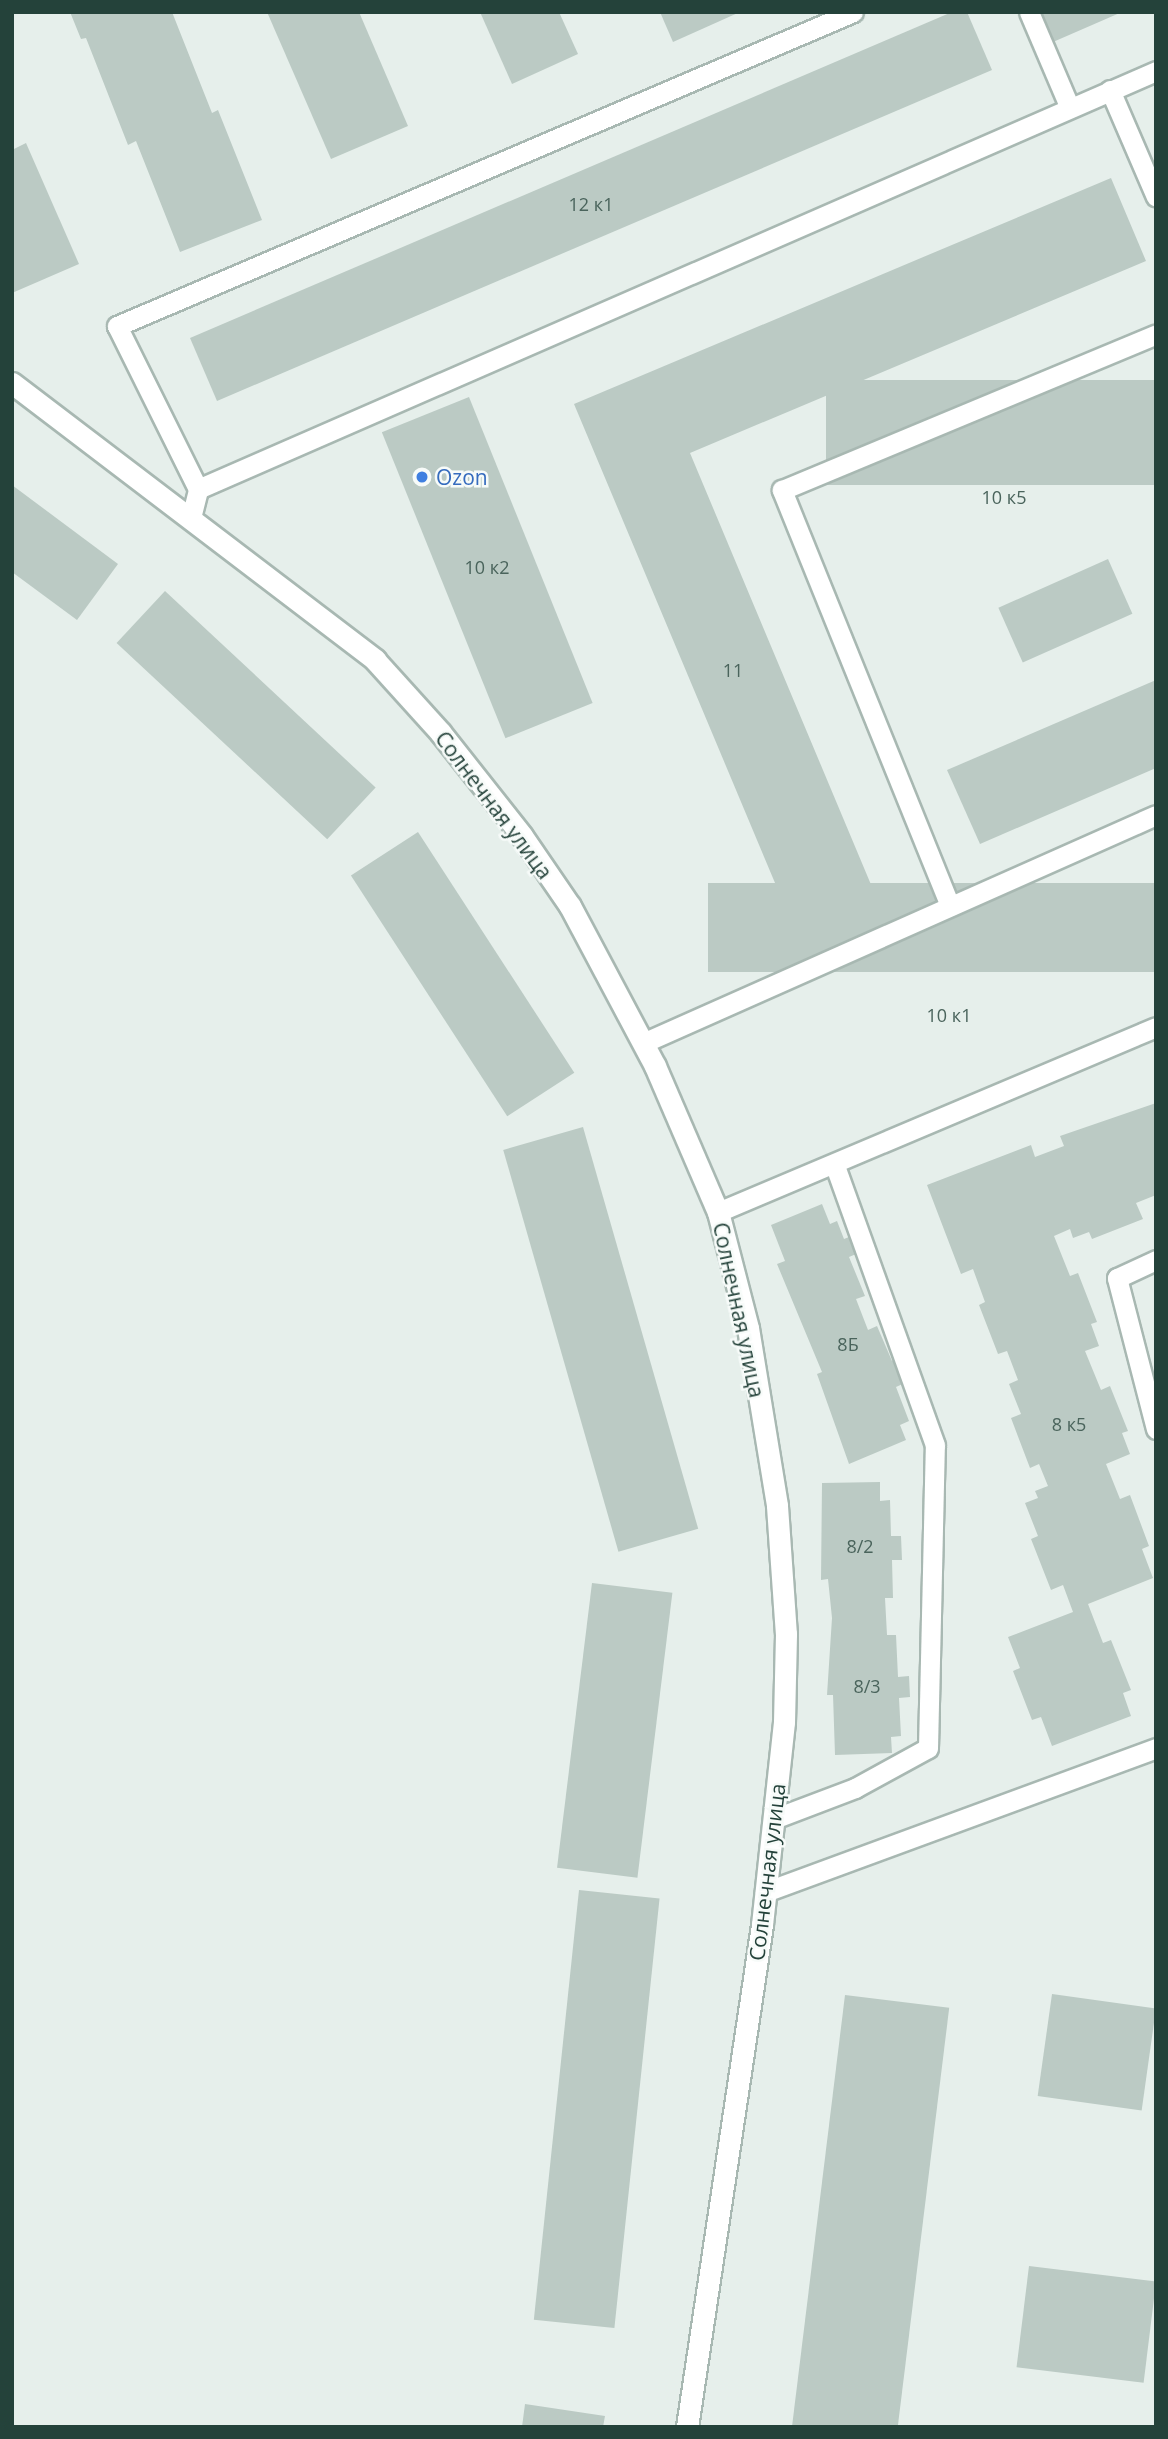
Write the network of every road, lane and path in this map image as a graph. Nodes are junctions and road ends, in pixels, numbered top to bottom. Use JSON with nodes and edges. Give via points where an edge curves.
{"nodes":[{"id":1,"x":853,"y":12,"type":"edge"},
{"id":2,"x":1029,"y":12,"type":"edge"},
{"id":3,"x":1156,"y":71,"type":"edge"},
{"id":4,"x":1110,"y":90,"type":"junction"},
{"id":5,"x":1070,"y":108,"type":"junction"},
{"id":6,"x":1156,"y":197,"type":"edge"},
{"id":7,"x":1156,"y":334,"type":"edge"},
{"id":8,"x":12,"y":383,"type":"edge"},
{"id":9,"x":198,"y":489,"type":"junction"},
{"id":10,"x":191,"y":518,"type":"junction"},
{"id":11,"x":1156,"y":815,"type":"edge"},
{"id":12,"x":950,"y":906,"type":"junction"},
{"id":13,"x":1156,"y":1027,"type":"edge"},
{"id":14,"x":643,"y":1042,"type":"junction"},
{"id":15,"x":835,"y":1165,"type":"junction"},
{"id":16,"x":718,"y":1212,"type":"junction"},
{"id":17,"x":1156,"y":1260,"type":"edge"},
{"id":18,"x":1156,"y":1429,"type":"edge"},
{"id":19,"x":1156,"y":1748,"type":"edge"},
{"id":20,"x":776,"y":1818,"type":"junction"},
{"id":21,"x":765,"y":1892,"type":"junction"},
{"id":22,"x":687,"y":2427,"type":"edge"}],
"edges":[{"from":1,"to":9,"type":"lane","via":[[117,326]]},
{"from":2,"to":5,"type":"lane"},
{"from":3,"to":4,"type":"lane"},
{"from":4,"to":5,"type":"lane"},
{"from":4,"to":6,"type":"lane"},
{"from":5,"to":9,"type":"lane"},
{"from":7,"to":12,"type":"lane","via":[[782,490]]},
{"from":8,"to":10,"type":"street","name":"Солнечная улица","via":[[170,507]]},
{"from":9,"to":10,"type":"lane"},
{"from":10,"to":14,"type":"street","name":"Солнечная улица","via":[[374,660],[440,732],[570,906]]},
{"from":11,"to":12,"type":"lane"},
{"from":12,"to":14,"type":"lane"},
{"from":13,"to":15,"type":"lane"},
{"from":14,"to":16,"type":"street","name":"Солнечная улица"},
{"from":15,"to":16,"type":"lane"},
{"from":15,"to":20,"type":"lane","via":[[935,1446],[928,1748],[855,1788]]},
{"from":16,"to":20,"type":"street","name":"Солнечная улица","via":[[748,1328],[777,1506],[786,1634]]},
{"from":17,"to":18,"type":"lane","via":[[1117,1278]]},
{"from":19,"to":21,"type":"lane"},
{"from":20,"to":21,"type":"street","name":"Солнечная улица"},
{"from":21,"to":22,"type":"street","name":"Солнечная улица"}]}
